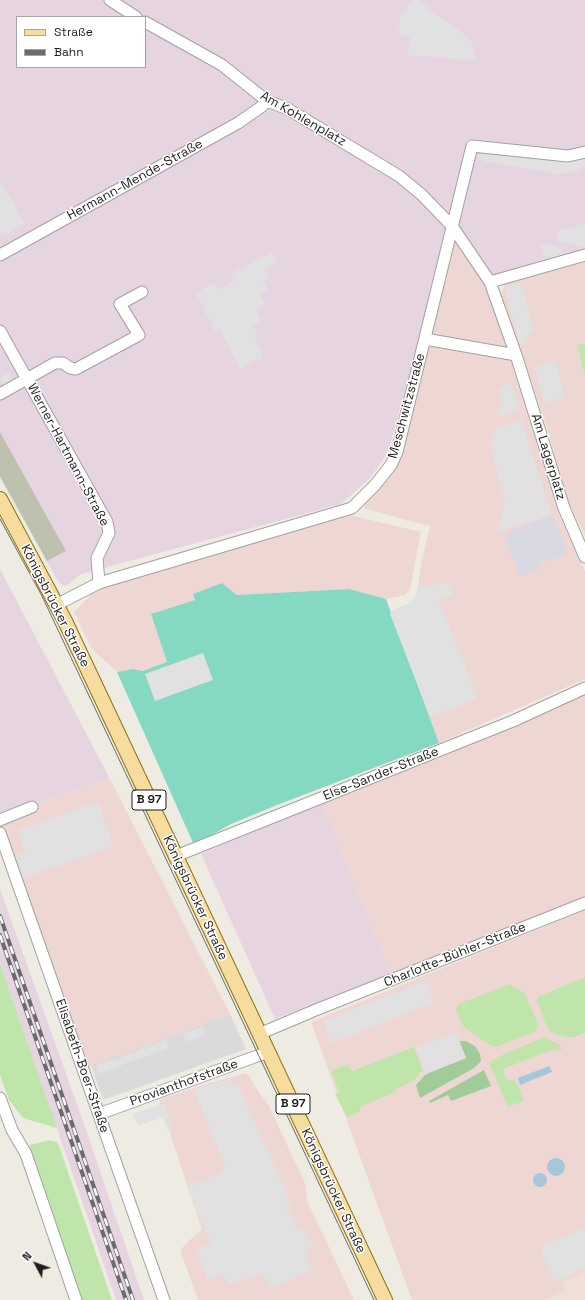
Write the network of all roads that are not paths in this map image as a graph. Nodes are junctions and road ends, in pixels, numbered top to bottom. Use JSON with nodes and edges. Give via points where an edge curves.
{"nodes":[{"id":1,"x":110,"y":0,"type":"edge"},
{"id":2,"x":134,"y":16,"type":"edge"},
{"id":3,"x":146,"y":23,"type":"edge"},
{"id":4,"x":267,"y":101,"type":"junction"},
{"id":5,"x":585,"y":152,"type":"edge"},
{"id":6,"x":452,"y":226,"type":"junction"},
{"id":7,"x":0,"y":255,"type":"edge"},
{"id":8,"x":585,"y":255,"type":"edge"},
{"id":9,"x":490,"y":282,"type":"junction"},
{"id":10,"x":142,"y":292,"type":"dead end"},
{"id":11,"x":0,"y":331,"type":"edge"},
{"id":12,"x":425,"y":339,"type":"junction"},
{"id":13,"x":516,"y":355,"type":"junction"},
{"id":14,"x":28,"y":379,"type":"junction"},
{"id":15,"x":0,"y":394,"type":"edge"},
{"id":16,"x":0,"y":499,"type":"edge"},
{"id":17,"x":585,"y":557,"type":"edge"},
{"id":18,"x":100,"y":584,"type":"junction"},
{"id":19,"x":56,"y":605,"type":"junction"},
{"id":20,"x":585,"y":688,"type":"edge"},
{"id":21,"x":32,"y":807,"type":"dead end"},
{"id":22,"x":0,"y":820,"type":"edge"},
{"id":23,"x":0,"y":833,"type":"edge"},
{"id":24,"x":176,"y":856,"type":"junction"},
{"id":25,"x":585,"y":903,"type":"edge"},
{"id":26,"x":259,"y":1034,"type":"junction"},
{"id":27,"x":268,"y":1052,"type":"junction"},
{"id":28,"x":0,"y":1098,"type":"edge"},
{"id":29,"x":99,"y":1114,"type":"junction"},
{"id":30,"x":76,"y":1300,"type":"edge"},
{"id":31,"x":164,"y":1300,"type":"edge"},
{"id":32,"x":385,"y":1300,"type":"edge"}],
"edges":[{"from":1,"to":2,"type":"street"},
{"from":3,"to":4,"type":"street","name":"Am Kohlenplatz","via":[[222,65]]},
{"from":4,"to":6,"type":"street","name":"Am Kohlenplatz","via":[[288,109],[398,176],[421,194]]},
{"from":4,"to":7,"type":"street","name":"Hermann-Mende-Straße","via":[[238,123]]},
{"from":5,"to":6,"type":"street","name":"Meschwitzstraße","via":[[568,156],[472,146]]},
{"from":6,"to":9,"type":"street","name":"Am Lagerplatz"},
{"from":6,"to":12,"type":"street","name":"Meschwitzstraße"},
{"from":8,"to":9,"type":"street"},
{"from":9,"to":13,"type":"street","name":"Am Lagerplatz"},
{"from":10,"to":14,"type":"street","via":[[120,304],[138,336],[76,368],[70,368],[63,363],[56,364]]},
{"from":11,"to":14,"type":"street","name":"Werner-Hartmann-Straße"},
{"from":12,"to":13,"type":"street"},
{"from":12,"to":18,"type":"street","name":"Meschwitzstraße","via":[[397,452],[391,465],[375,485],[352,508]]},
{"from":13,"to":17,"type":"street","name":"Am Lagerplatz","via":[[564,508]]},
{"from":14,"to":15,"type":"street"},
{"from":14,"to":18,"type":"street","name":"Werner-Hartmann-Straße","via":[[107,522],[109,533],[97,558]]},
{"from":16,"to":19,"type":"main road","name":"Königsbrücker Straße","number":"B 97"},
{"from":18,"to":19,"type":"street","name":"Meschwitzstraße"},
{"from":19,"to":24,"type":"main road","name":"Königsbrücker Straße","number":"B 97"},
{"from":20,"to":24,"type":"street","name":"Else-Sander-Straße","via":[[513,720]]},
{"from":21,"to":22,"type":"street"},
{"from":23,"to":29,"type":"street","name":"Elisabeth-Boer-Straße"},
{"from":24,"to":26,"type":"main road","name":"Königsbrücker Straße","number":"B 97"},
{"from":25,"to":26,"type":"street","name":"Charlotte-Bühler-Straße","via":[[325,1006],[305,1018],[298,1017]]},
{"from":26,"to":27,"type":"main road","name":"Königsbrücker Straße","number":"B 97"},
{"from":27,"to":29,"type":"street","name":"Provianthofstraße"},
{"from":27,"to":32,"type":"main road","name":"Königsbrücker Straße","number":"B 97"},
{"from":28,"to":30,"type":"street","via":[[12,1130],[26,1154]]},
{"from":29,"to":31,"type":"street","name":"Elisabeth-Boer-Straße"}]}
